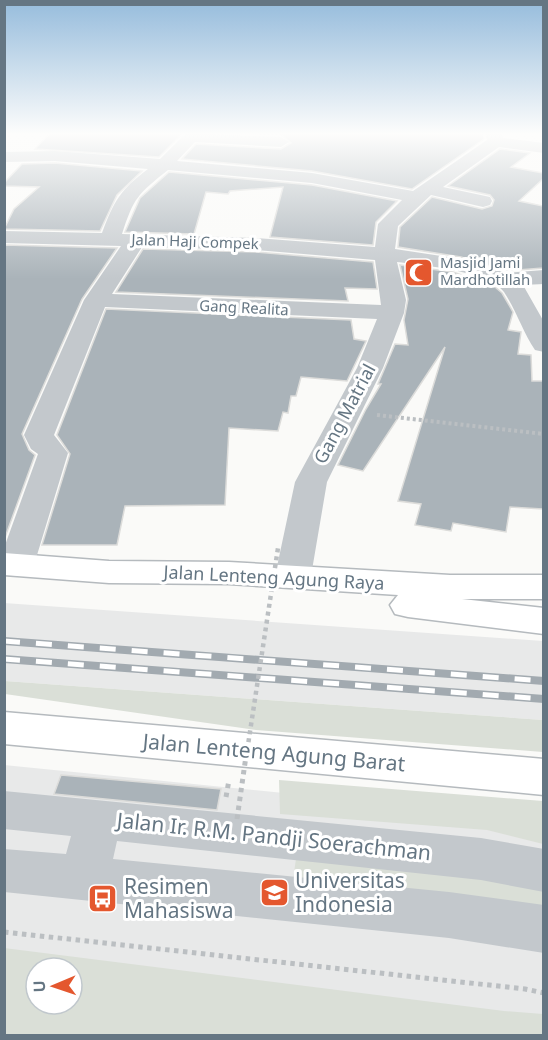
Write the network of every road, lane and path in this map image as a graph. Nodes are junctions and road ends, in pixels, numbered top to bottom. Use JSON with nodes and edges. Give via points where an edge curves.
{"nodes":[{"id":1,"x":143,"y":182,"type":"edge"},
{"id":2,"x":338,"y":182,"type":"edge"},
{"id":3,"x":438,"y":182,"type":"edge"},
{"id":4,"x":423,"y":193,"type":"junction"},
{"id":5,"x":483,"y":201,"type":"dead end"},
{"id":6,"x":4,"y":237,"type":"edge"},
{"id":7,"x":110,"y":239,"type":"junction"},
{"id":8,"x":136,"y":240,"type":"junction"},
{"id":9,"x":384,"y":254,"type":"junction"},
{"id":10,"x":534,"y":270,"type":"edge"},
{"id":11,"x":504,"y":280,"type":"junction"},
{"id":12,"x":96,"y":300,"type":"junction"},
{"id":13,"x":392,"y":313,"type":"junction"},
{"id":14,"x":543,"y":345,"type":"edge"},
{"id":15,"x":348,"y":411,"type":"junction"},
{"id":16,"x":543,"y":434,"type":"edge"},
{"id":17,"x":286,"y":562,"type":"junction"},
{"id":18,"x":10,"y":565,"type":"edge"},
{"id":19,"x":109,"y":572,"type":"junction"},
{"id":20,"x":543,"y":587,"type":"edge"},
{"id":21,"x":543,"y":621,"type":"edge"},
{"id":22,"x":4,"y":728,"type":"edge"},
{"id":23,"x":543,"y":777,"type":"edge"},
{"id":24,"x":4,"y":810,"type":"edge"},
{"id":25,"x":98,"y":819,"type":"junction"},
{"id":26,"x":237,"y":819,"type":"dead end"},
{"id":27,"x":4,"y":870,"type":"edge"},
{"id":28,"x":543,"y":871,"type":"edge"},
{"id":29,"x":85,"y":878,"type":"junction"},
{"id":30,"x":543,"y":928,"type":"edge"},
{"id":31,"x":4,"y":932,"type":"edge"},
{"id":32,"x":543,"y":993,"type":"edge"}],
"edges":[{"from":1,"to":7,"type":"street","via":[[123,203]]},
{"from":2,"to":4,"type":"street"},
{"from":3,"to":4,"type":"street"},
{"from":4,"to":5,"type":"street"},
{"from":4,"to":9,"type":"street","via":[[388,225]]},
{"from":6,"to":7,"type":"street","name":"Jalan Haji Compek"},
{"from":7,"to":8,"type":"street","name":"Jalan Haji Compek"},
{"from":8,"to":9,"type":"street","name":"Jalan Haji Compek"},
{"from":8,"to":12,"type":"street"},
{"from":9,"to":11,"type":"street","name":"Jalan Haji Compek","via":[[472,269]]},
{"from":9,"to":13,"type":"street","name":"Gang Matrial","via":[[394,300]]},
{"from":10,"to":11,"type":"street"},
{"from":11,"to":14,"type":"street","via":[[517,292]]},
{"from":12,"to":13,"type":"street","name":"Gang Realita"},
{"from":12,"to":18,"type":"street","via":[[39,435],[41,443],[53,453]]},
{"from":13,"to":15,"type":"street","name":"Gang Matrial"},
{"from":15,"to":16,"type":"path"},
{"from":15,"to":17,"type":"street","name":"Gang Matrial","via":[[311,482]]},
{"from":17,"to":19,"type":"main road","name":"Jalan Lenteng Agung Raya","via":[[229,573]]},
{"from":17,"to":20,"type":"main road","name":"Jalan Lenteng Agung Raya","via":[[450,587]]},
{"from":17,"to":26,"type":"path","bridge":true},
{"from":18,"to":19,"type":"main road","name":"Jalan Lenteng Agung Raya"},
{"from":19,"to":21,"type":"main road","via":[[201,587],[369,600]]},
{"from":22,"to":23,"type":"main road","name":"Jalan Lenteng Agung Barat"},
{"from":24,"to":25,"type":"street","name":"Jalan Ir. R.M. Pandji Soerachman"},
{"from":25,"to":28,"type":"street","name":"Jalan Ir. R.M. Pandji Soerachman","via":[[481,859]]},
{"from":25,"to":29,"type":"street"},
{"from":27,"to":29,"type":"street"},
{"from":29,"to":30,"type":"street"},
{"from":31,"to":32,"type":"path"}]}
